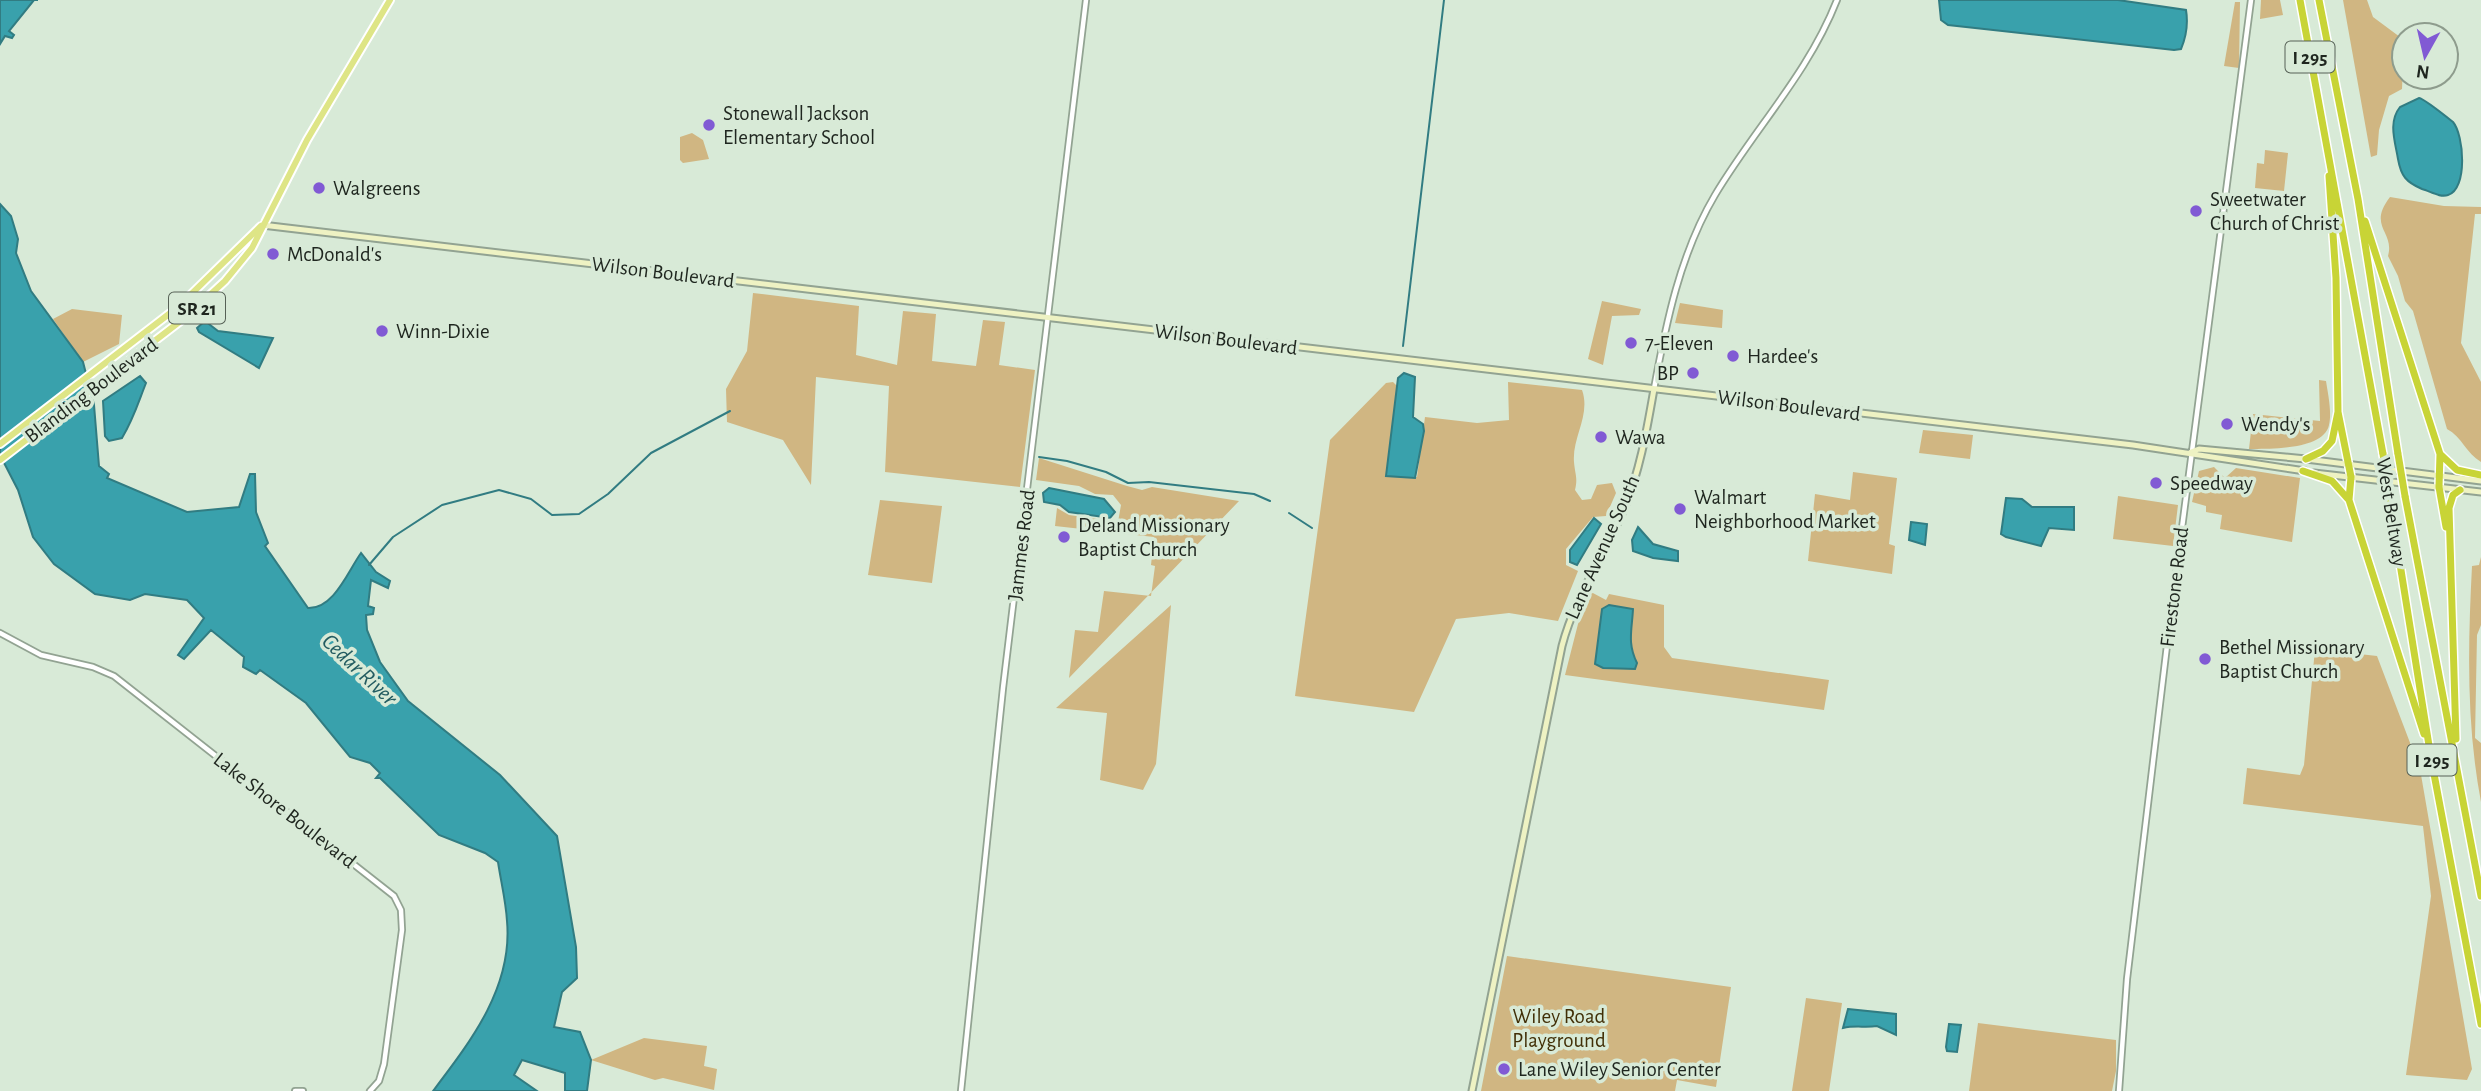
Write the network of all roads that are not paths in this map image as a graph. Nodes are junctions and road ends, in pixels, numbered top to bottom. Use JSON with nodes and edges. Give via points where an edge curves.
{"nodes":[{"id":1,"x":390,"y":0,"type":"edge"},
{"id":2,"x":1086,"y":0,"type":"edge"},
{"id":3,"x":1837,"y":0,"type":"edge"},
{"id":4,"x":2251,"y":0,"type":"edge"},
{"id":5,"x":2300,"y":0,"type":"edge"},
{"id":6,"x":2319,"y":0,"type":"edge"},
{"id":7,"x":2330,"y":172,"type":"junction"},
{"id":8,"x":2358,"y":199,"type":"junction"},
{"id":9,"x":262,"y":225,"type":"junction"},
{"id":10,"x":1048,"y":317,"type":"junction"},
{"id":11,"x":1654,"y":389,"type":"junction"},
{"id":12,"x":2338,"y":412,"type":"junction"},
{"id":13,"x":0,"y":444,"type":"edge"},
{"id":14,"x":2191,"y":452,"type":"junction"},
{"id":15,"x":2440,"y":454,"type":"junction"},
{"id":16,"x":2306,"y":459,"type":"junction"},
{"id":17,"x":0,"y":460,"type":"edge"},
{"id":18,"x":2348,"y":464,"type":"junction"},
{"id":19,"x":2303,"y":471,"type":"junction"},
{"id":20,"x":2481,"y":475,"type":"edge"},
{"id":21,"x":2351,"y":477,"type":"junction"},
{"id":22,"x":2439,"y":477,"type":"junction"},
{"id":23,"x":2481,"y":481,"type":"edge"},
{"id":24,"x":2439,"y":487,"type":"junction"},
{"id":25,"x":2460,"y":490,"type":"junction"},
{"id":26,"x":2481,"y":492,"type":"edge"},
{"id":27,"x":2348,"y":500,"type":"junction"},
{"id":28,"x":2450,"y":545,"type":"junction"},
{"id":29,"x":0,"y":633,"type":"edge"},
{"id":30,"x":2431,"y":758,"type":"junction"},
{"id":31,"x":2457,"y":761,"type":"junction"},
{"id":32,"x":2481,"y":897,"type":"edge"},
{"id":33,"x":2481,"y":1024,"type":"edge"},
{"id":34,"x":295,"y":1091,"type":"edge"},
{"id":35,"x":303,"y":1091,"type":"edge"},
{"id":36,"x":370,"y":1091,"type":"edge"},
{"id":37,"x":961,"y":1091,"type":"edge"},
{"id":38,"x":1472,"y":1091,"type":"edge"},
{"id":39,"x":2119,"y":1091,"type":"edge"}],
"edges":[{"from":1,"to":9,"type":"main road","name":"Blanding Boulevard","number":"SR 21"},
{"from":2,"to":10,"type":"street","name":"Jammes Road"},
{"from":3,"to":11,"type":"street","name":"Lane Avenue South","via":[[1797,79],[1704,214],[1675,291]]},
{"from":4,"to":14,"type":"street","name":"Firestone Road"},
{"from":5,"to":7,"type":"highway","name":"West Beltway","number":"I 295"},
{"from":6,"to":8,"type":"highway","name":"West Beltway","number":"I 295"},
{"from":7,"to":12,"type":"highway"},
{"from":7,"to":30,"type":"highway","name":"West Beltway","number":"I 295","bridge":true},
{"from":8,"to":15,"type":"highway"},
{"from":8,"to":31,"type":"highway","name":"West Beltway","number":"I 295","bridge":true,"via":[[2405,496]]},
{"from":9,"to":10,"type":"main road","name":"Wilson Boulevard"},
{"from":9,"to":13,"type":"main road","name":"Blanding Boulevard","number":"SR 21","via":[[178,307]]},
{"from":9,"to":17,"type":"main road","name":"Blanding Boulevard","number":"SR 21","via":[[252,248],[211,295]]},
{"from":10,"to":11,"type":"main road","name":"Wilson Boulevard"},
{"from":10,"to":37,"type":"street","name":"Jammes Road"},
{"from":11,"to":14,"type":"main road","name":"Wilson Boulevard"},
{"from":11,"to":38,"type":"main road","name":"Lane Avenue South","via":[[1630,493],[1578,597],[1562,646]]},
{"from":12,"to":16,"type":"highway","via":[[2332,441]]},
{"from":12,"to":18,"type":"highway"},
{"from":14,"to":16,"type":"main road","name":"Wilson Boulevard"},
{"from":14,"to":19,"type":"main road","name":"Wilson Boulevard","via":[[2198,457]]},
{"from":14,"to":39,"type":"street","name":"Firestone Road","via":[[2127,979]]},
{"from":15,"to":20,"type":"highway","via":[[2457,470]]},
{"from":15,"to":22,"type":"highway"},
{"from":16,"to":18,"type":"main road","name":"Wilson Boulevard"},
{"from":18,"to":21,"type":"highway"},
{"from":18,"to":22,"type":"main road","name":"Wilson Boulevard"},
{"from":19,"to":21,"type":"main road","name":"Wilson Boulevard"},
{"from":19,"to":27,"type":"highway","via":[[2332,481]]},
{"from":21,"to":24,"type":"main road","name":"Wilson Boulevard"},
{"from":21,"to":27,"type":"highway"},
{"from":22,"to":23,"type":"main road","name":"Wilson Boulevard"},
{"from":22,"to":24,"type":"highway"},
{"from":24,"to":25,"type":"main road","name":"Wilson Boulevard"},
{"from":24,"to":28,"type":"highway"},
{"from":25,"to":26,"type":"main road","name":"Wilson Boulevard"},
{"from":25,"to":28,"type":"highway","via":[[2449,508]]},
{"from":27,"to":30,"type":"highway"},
{"from":28,"to":31,"type":"highway"},
{"from":29,"to":36,"type":"street","name":"Lake Shore Boulevard","via":[[41,655],[114,676],[394,896],[401,910],[402,930],[384,1064]]},
{"from":30,"to":33,"type":"highway","name":"West Beltway","number":"I 295"},
{"from":31,"to":32,"type":"highway","name":"West Beltway","number":"I 295"},
{"from":34,"to":35,"type":"street"}]}
